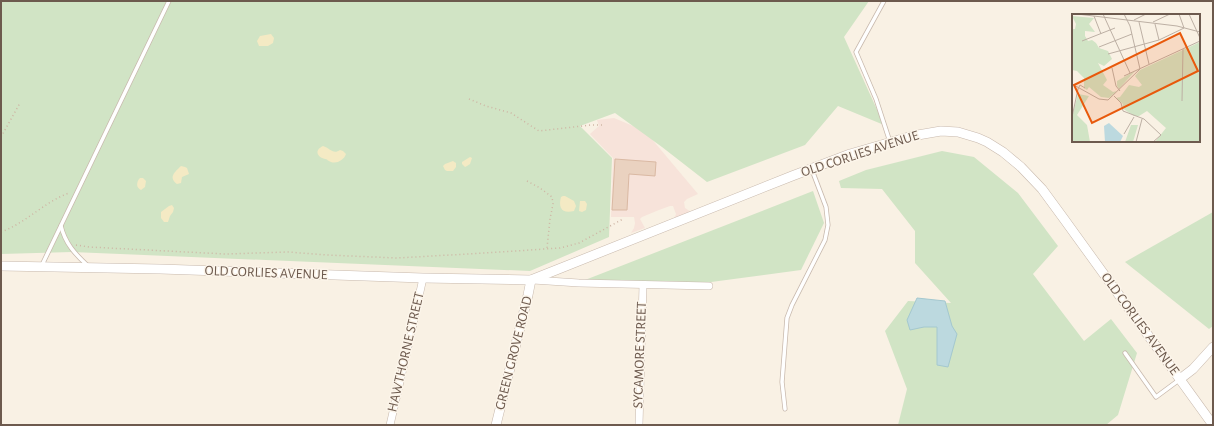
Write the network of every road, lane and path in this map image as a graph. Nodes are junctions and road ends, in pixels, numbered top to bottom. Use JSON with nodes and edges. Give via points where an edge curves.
{"nodes":[{"id":1,"x":169,"y":1,"type":"edge"},
{"id":2,"x":884,"y":1,"type":"edge"},
{"id":3,"x":469,"y":99,"type":"dead end"},
{"id":4,"x":20,"y":103,"type":"dead end"},
{"id":5,"x":605,"y":125,"type":"dead end"},
{"id":6,"x":1,"y":137,"type":"edge"},
{"id":7,"x":890,"y":142,"type":"junction"},
{"id":8,"x":811,"y":169,"type":"junction"},
{"id":9,"x":527,"y":181,"type":"dead end"},
{"id":10,"x":78,"y":190,"type":"junction"},
{"id":11,"x":623,"y":219,"type":"dead end"},
{"id":12,"x":61,"y":226,"type":"junction"},
{"id":13,"x":1,"y":232,"type":"edge"},
{"id":14,"x":66,"y":239,"type":"junction"},
{"id":15,"x":547,"y":248,"type":"junction"},
{"id":16,"x":1,"y":266,"type":"edge"},
{"id":17,"x":42,"y":266,"type":"junction"},
{"id":18,"x":89,"y":268,"type":"junction"},
{"id":19,"x":423,"y":278,"type":"junction"},
{"id":20,"x":531,"y":280,"type":"junction"},
{"id":21,"x":643,"y":285,"type":"junction"},
{"id":22,"x":709,"y":286,"type":"dead end"},
{"id":23,"x":1213,"y":347,"type":"edge"},
{"id":24,"x":1125,"y":353,"type":"dead end"},
{"id":25,"x":1180,"y":379,"type":"junction"},
{"id":26,"x":785,"y":409,"type":"dead end"},
{"id":27,"x":390,"y":425,"type":"edge"},
{"id":28,"x":496,"y":425,"type":"edge"},
{"id":29,"x":639,"y":425,"type":"edge"},
{"id":30,"x":1213,"y":425,"type":"edge"}],
"edges":[{"from":1,"to":10,"type":"lane"},
{"from":2,"to":7,"type":"lane","via":[[856,52]]},
{"from":3,"to":5,"type":"path","via":[[512,113],[539,131]]},
{"from":4,"to":6,"type":"path"},
{"from":7,"to":8,"type":"street","name":"OLD CORLIES AVENUE"},
{"from":7,"to":25,"type":"street","name":"OLD CORLIES AVENUE","via":[[932,132],[949,131],[978,138],[1003,152],[1042,189]]},
{"from":8,"to":20,"type":"street","name":"OLD CORLIES AVENUE"},
{"from":8,"to":26,"type":"lane","via":[[826,207],[828,225],[825,240],[787,318],[782,382]]},
{"from":9,"to":15,"type":"path","via":[[552,197]]},
{"from":10,"to":12,"type":"lane"},
{"from":10,"to":13,"type":"path","via":[[51,201],[25,220]]},
{"from":11,"to":15,"type":"path","via":[[579,243],[560,248]]},
{"from":12,"to":14,"type":"lane"},
{"from":12,"to":17,"type":"lane"},
{"from":14,"to":15,"type":"path","via":[[73,244],[89,247],[225,254],[288,252],[397,258]]},
{"from":14,"to":18,"type":"lane","via":[[74,253]]},
{"from":16,"to":17,"type":"street","name":"OLD CORLIES AVENUE"},
{"from":17,"to":18,"type":"street","name":"OLD CORLIES AVENUE"},
{"from":18,"to":19,"type":"street","name":"OLD CORLIES AVENUE"},
{"from":19,"to":20,"type":"street","name":"OLD CORLIES AVENUE"},
{"from":19,"to":27,"type":"street","name":"HAWTHORNE STREET"},
{"from":20,"to":21,"type":"street","name":"OLD CORLIES AVENUE"},
{"from":20,"to":28,"type":"street","name":"GREEN GROVE ROAD"},
{"from":21,"to":22,"type":"street","name":"OLD CORLIES AVENUE"},
{"from":21,"to":29,"type":"street","name":"SYCAMORE STREET"},
{"from":23,"to":25,"type":"street"},
{"from":24,"to":25,"type":"lane","via":[[1156,397]]},
{"from":25,"to":30,"type":"street","name":"OLD CORLIES AVENUE"}]}
